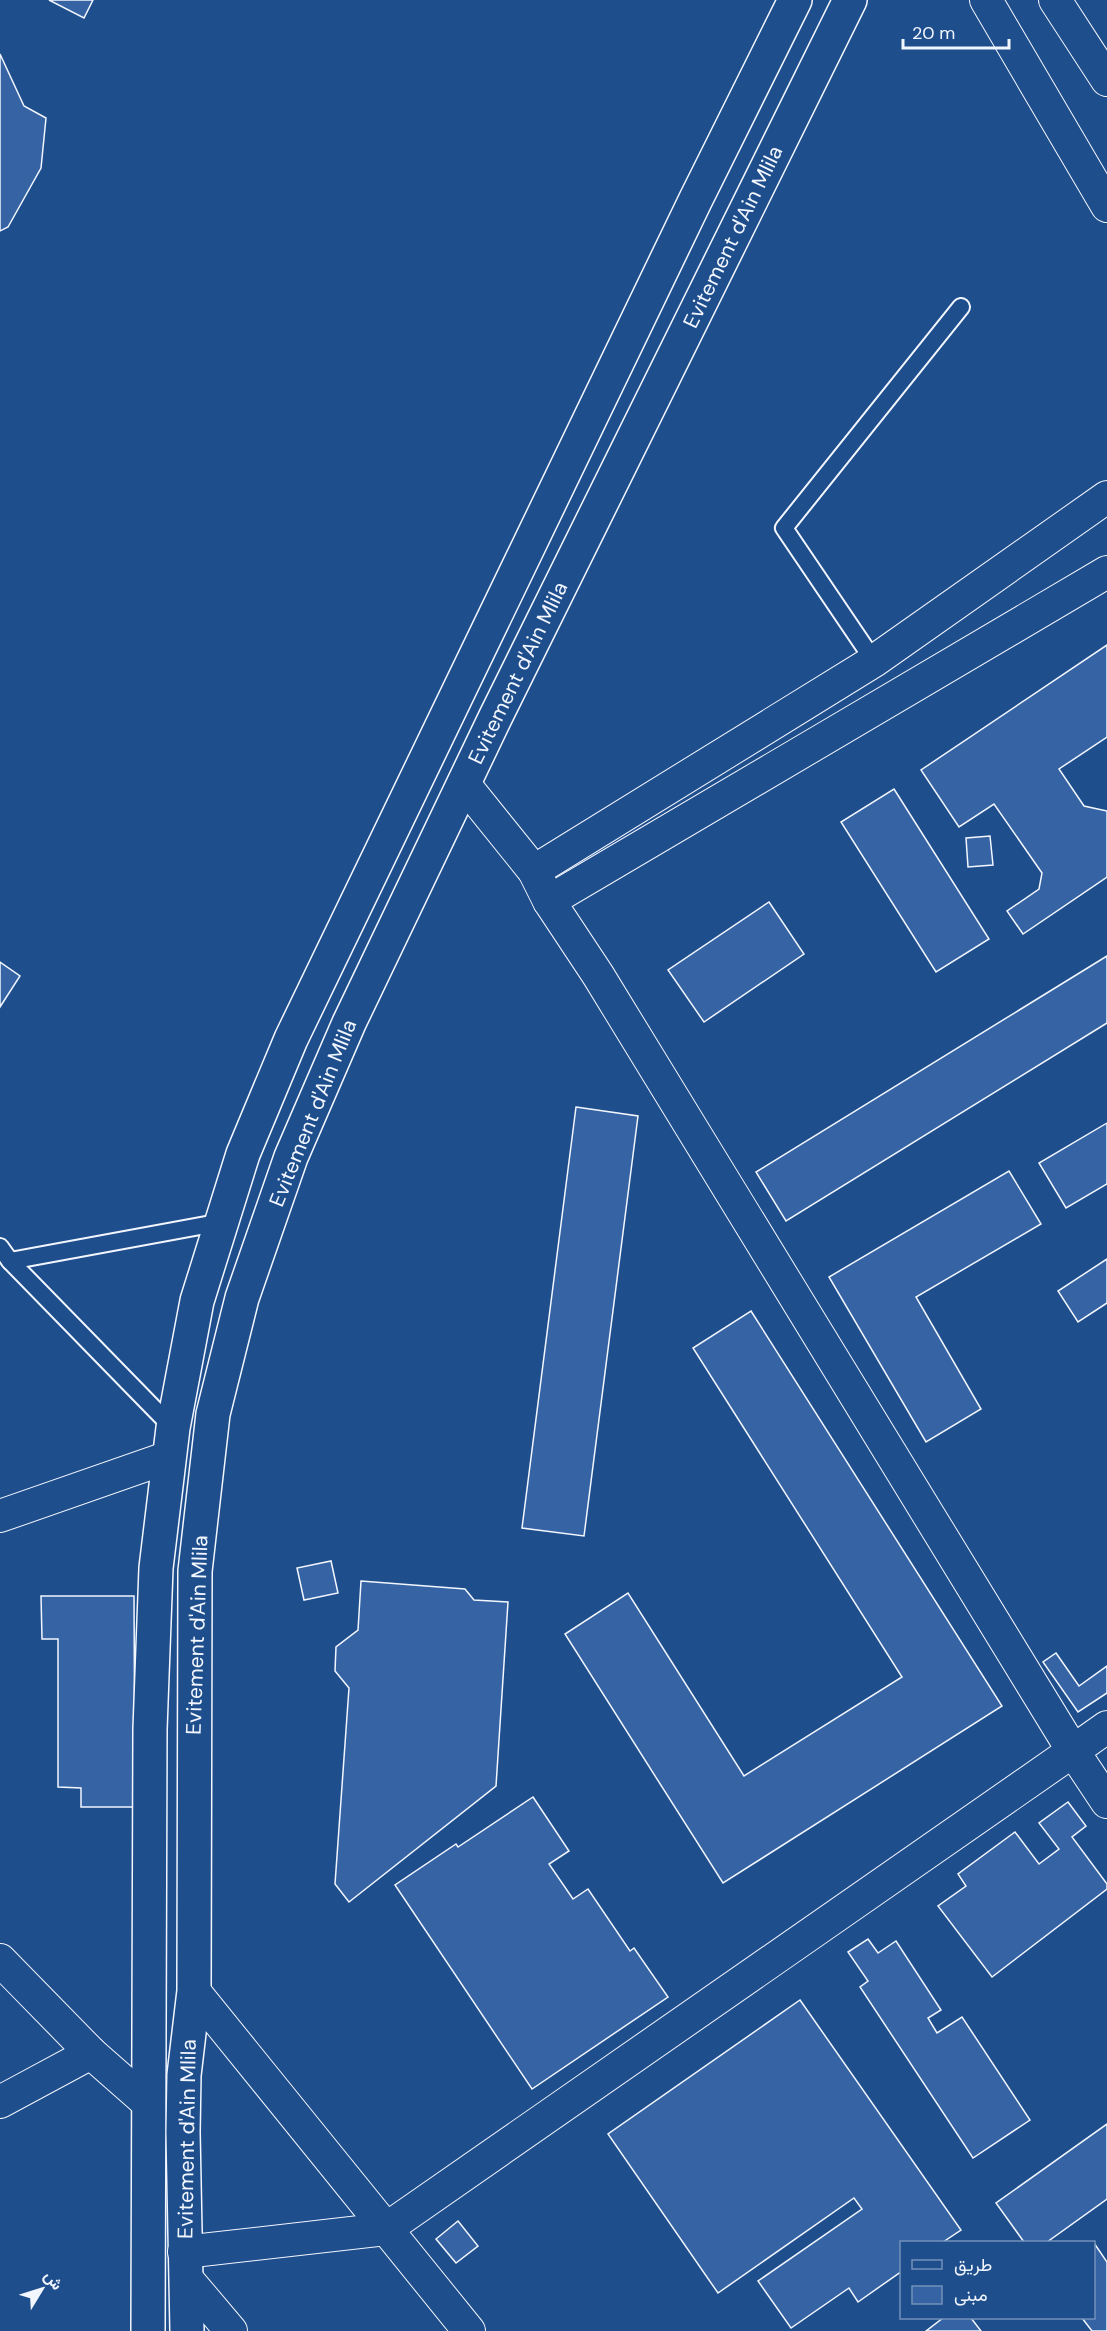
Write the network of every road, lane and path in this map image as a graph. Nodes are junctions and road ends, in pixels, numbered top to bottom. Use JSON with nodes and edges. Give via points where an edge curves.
{"nodes":[{"id":1,"x":795,"y":0,"type":"edge"},
{"id":2,"x":850,"y":0,"type":"edge"},
{"id":3,"x":986,"y":0,"type":"edge"},
{"id":4,"x":1055,"y":0,"type":"edge"},
{"id":5,"x":1107,"y":80,"type":"edge"},
{"id":6,"x":1107,"y":206,"type":"edge"},
{"id":7,"x":961,"y":307,"type":"dead end"},
{"id":8,"x":1107,"y":497,"type":"edge"},
{"id":9,"x":1107,"y":572,"type":"edge"},
{"id":10,"x":874,"y":661,"type":"junction"},
{"id":11,"x":464,"y":784,"type":"junction"},
{"id":12,"x":534,"y":871,"type":"junction"},
{"id":13,"x":549,"y":901,"type":"junction"},
{"id":14,"x":222,"y":1222,"type":"junction"},
{"id":15,"x":0,"y":1247,"type":"edge"},
{"id":16,"x":10,"y":1261,"type":"junction"},
{"id":17,"x":171,"y":1442,"type":"junction"},
{"id":18,"x":0,"y":1516,"type":"edge"},
{"id":19,"x":1107,"y":1727,"type":"edge"},
{"id":20,"x":1073,"y":1751,"type":"junction"},
{"id":21,"x":1107,"y":1802,"type":"edge"},
{"id":22,"x":0,"y":1960,"type":"edge"},
{"id":23,"x":194,"y":1991,"type":"junction"},
{"id":24,"x":91,"y":2053,"type":"junction"},
{"id":25,"x":0,"y":2102,"type":"edge"},
{"id":26,"x":149,"y":2104,"type":"junction"},
{"id":27,"x":386,"y":2229,"type":"junction"},
{"id":28,"x":185,"y":2265,"type":"junction"},
{"id":29,"x":148,"y":2331,"type":"edge"},
{"id":30,"x":187,"y":2331,"type":"edge"},
{"id":31,"x":231,"y":2331,"type":"edge"},
{"id":32,"x":470,"y":2331,"type":"edge"}],
"edges":[{"from":1,"to":14,"type":"highway","name":"Evitement d'Ain Mlila","via":[[291,1039],[243,1154]]},
{"from":2,"to":11,"type":"highway","name":"Evitement d'Ain Mlila"},
{"from":3,"to":6,"type":"street"},
{"from":4,"to":5,"type":"street"},
{"from":7,"to":10,"type":"lane","via":[[784,528]]},
{"from":8,"to":10,"type":"street"},
{"from":9,"to":13,"type":"street"},
{"from":10,"to":12,"type":"street"},
{"from":11,"to":12,"type":"street"},
{"from":11,"to":23,"type":"highway","name":"Evitement d'Ain Mlila","via":[[349,1023],[291,1157],[242,1298],[213,1414],[195,1571]]},
{"from":12,"to":13,"type":"street"},
{"from":13,"to":20,"type":"street"},
{"from":14,"to":16,"type":"lane"},
{"from":14,"to":17,"type":"highway","name":"Evitement d'Ain Mlila","via":[[198,1301]]},
{"from":15,"to":16,"type":"lane"},
{"from":16,"to":17,"type":"lane"},
{"from":17,"to":18,"type":"street"},
{"from":17,"to":26,"type":"highway","name":"Evitement d'Ain Mlila","via":[[156,1568],[150,1729]]},
{"from":19,"to":20,"type":"street"},
{"from":20,"to":21,"type":"street"},
{"from":20,"to":27,"type":"street"},
{"from":22,"to":24,"type":"street"},
{"from":23,"to":27,"type":"street"},
{"from":23,"to":28,"type":"highway","name":"Evitement d'Ain Mlila","via":[[184,2075]]},
{"from":24,"to":25,"type":"street"},
{"from":24,"to":26,"type":"street"},
{"from":26,"to":29,"type":"highway","name":"Evitement d'Ain Mlila"},
{"from":27,"to":28,"type":"street"},
{"from":27,"to":32,"type":"street"},
{"from":28,"to":30,"type":"highway","name":"Evitement d'Ain Mlila"},
{"from":28,"to":31,"type":"street"}]}
